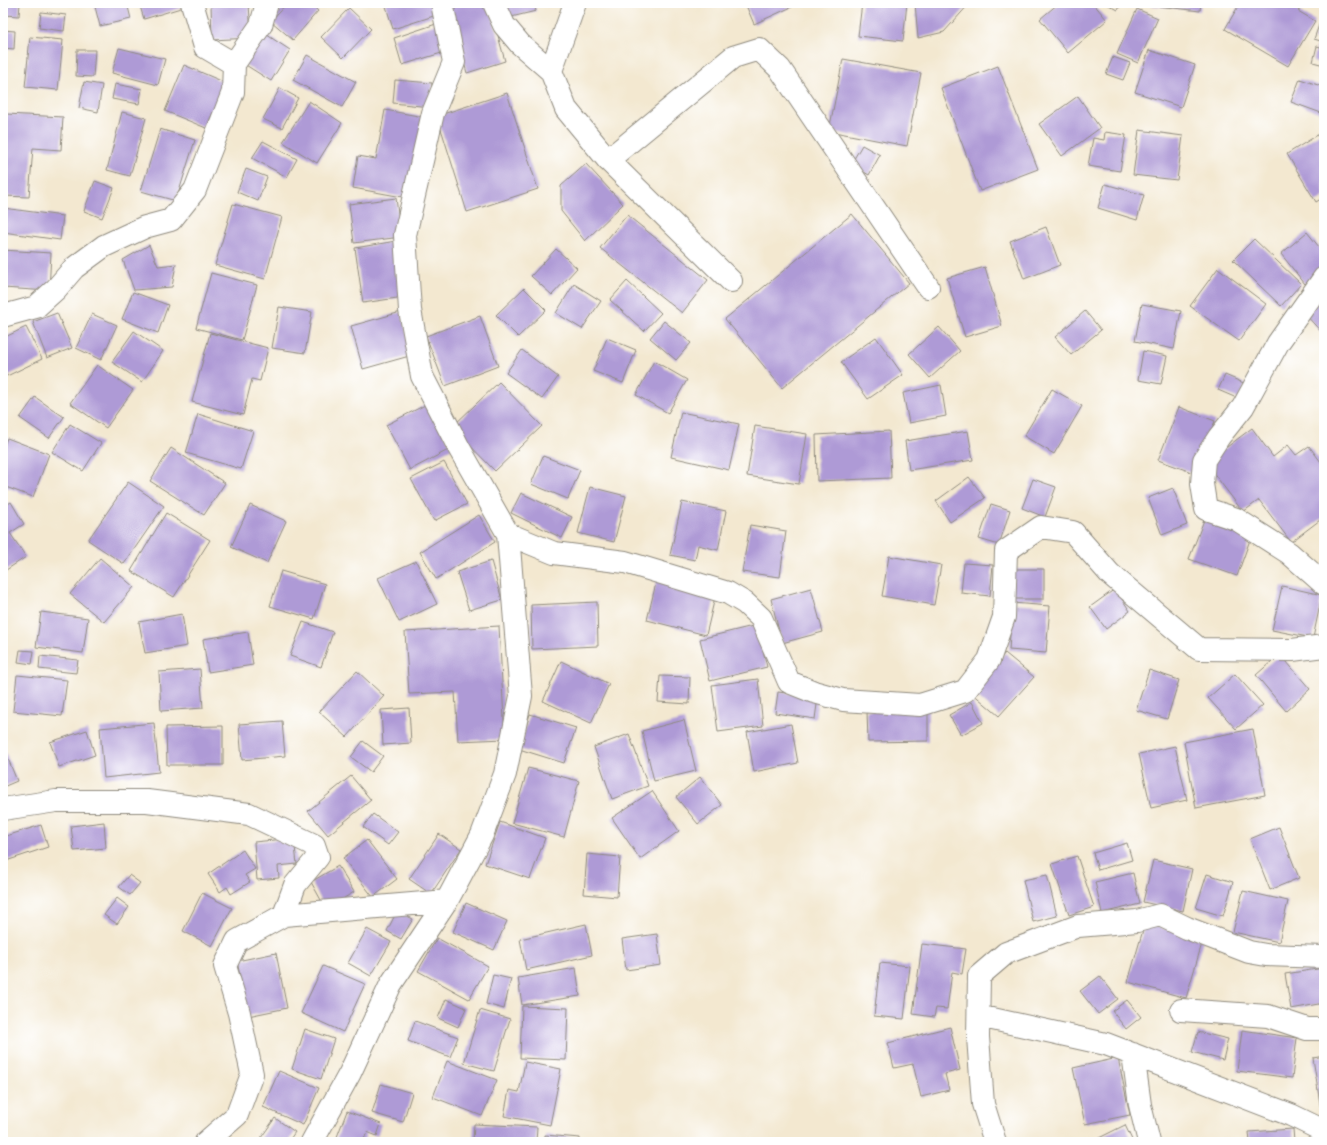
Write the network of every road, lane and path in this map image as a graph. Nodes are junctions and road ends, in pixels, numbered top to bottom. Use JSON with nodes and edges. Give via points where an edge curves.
{"nodes":[{"id":1,"x":192,"y":3,"type":"edge"},
{"id":2,"x":268,"y":3,"type":"edge"},
{"id":3,"x":442,"y":3,"type":"edge"},
{"id":4,"x":494,"y":3,"type":"edge"},
{"id":5,"x":575,"y":3,"type":"edge"},
{"id":6,"x":234,"y":64,"type":"junction"},
{"id":7,"x":551,"y":71,"type":"junction"},
{"id":8,"x":608,"y":160,"type":"junction"},
{"id":9,"x":1324,"y":278,"type":"edge"},
{"id":10,"x":731,"y":281,"type":"dead end"},
{"id":11,"x":928,"y":287,"type":"dead end"},
{"id":12,"x":3,"y":316,"type":"edge"},
{"id":13,"x":508,"y":534,"type":"junction"},
{"id":14,"x":1324,"y":584,"type":"edge"},
{"id":15,"x":1324,"y":646,"type":"edge"},
{"id":16,"x":3,"y":809,"type":"edge"},
{"id":17,"x":447,"y":901,"type":"junction"},
{"id":18,"x":284,"y":915,"type":"junction"},
{"id":19,"x":1324,"y":957,"type":"edge"},
{"id":20,"x":1181,"y":1010,"type":"dead end"},
{"id":21,"x":978,"y":1016,"type":"junction"},
{"id":22,"x":1324,"y":1029,"type":"edge"},
{"id":23,"x":1133,"y":1054,"type":"junction"},
{"id":24,"x":1324,"y":1131,"type":"edge"},
{"id":25,"x":206,"y":1142,"type":"edge"},
{"id":26,"x":312,"y":1142,"type":"edge"},
{"id":27,"x":995,"y":1142,"type":"edge"},
{"id":28,"x":1149,"y":1142,"type":"edge"}],
"edges":[{"from":1,"to":6,"type":"street","via":[[205,47]]},
{"from":2,"to":6,"type":"street","via":[[261,25]]},
{"from":3,"to":13,"type":"street","via":[[454,62],[433,113],[404,235],[410,310],[422,376]]},
{"from":4,"to":7,"type":"street","via":[[504,25],[520,44]]},
{"from":5,"to":7,"type":"street"},
{"from":6,"to":12,"type":"street","via":[[233,92],[195,190],[171,220],[145,227],[104,246],[74,268],[36,307]]},
{"from":7,"to":8,"type":"street","via":[[566,109]]},
{"from":8,"to":10,"type":"street"},
{"from":8,"to":11,"type":"street","via":[[733,57],[759,50],[780,69]]},
{"from":9,"to":14,"type":"street","via":[[1278,343],[1243,407],[1204,460],[1202,484],[1206,510],[1236,519],[1289,552]]},
{"from":13,"to":15,"type":"street","via":[[554,552],[625,562],[728,593],[745,603],[762,618],[789,682],[843,700],[920,705],[965,691],[989,660],[1004,617],[1006,551],[1041,527],[1073,532],[1110,574],[1199,649],[1292,650]]},
{"from":13,"to":17,"type":"street","via":[[521,696],[505,774],[482,835]]},
{"from":16,"to":18,"type":"street","via":[[56,801],[147,801],[249,814],[314,845],[318,857],[295,886]]},
{"from":17,"to":18,"type":"street"},
{"from":17,"to":26,"type":"street","via":[[391,984],[350,1073]]},
{"from":18,"to":25,"type":"street","via":[[237,941],[225,966],[239,1013],[252,1074],[236,1115]]},
{"from":19,"to":21,"type":"street","via":[[1249,952],[1160,915],[1137,921],[1078,926],[1006,953],[979,976]]},
{"from":20,"to":22,"type":"street","via":[[1268,1016],[1307,1029]]},
{"from":21,"to":23,"type":"street","via":[[1106,1044]]},
{"from":21,"to":27,"type":"street","via":[[983,1104]]},
{"from":23,"to":24,"type":"street","via":[[1292,1115]]},
{"from":23,"to":28,"type":"street","via":[[1140,1105]]}]}
